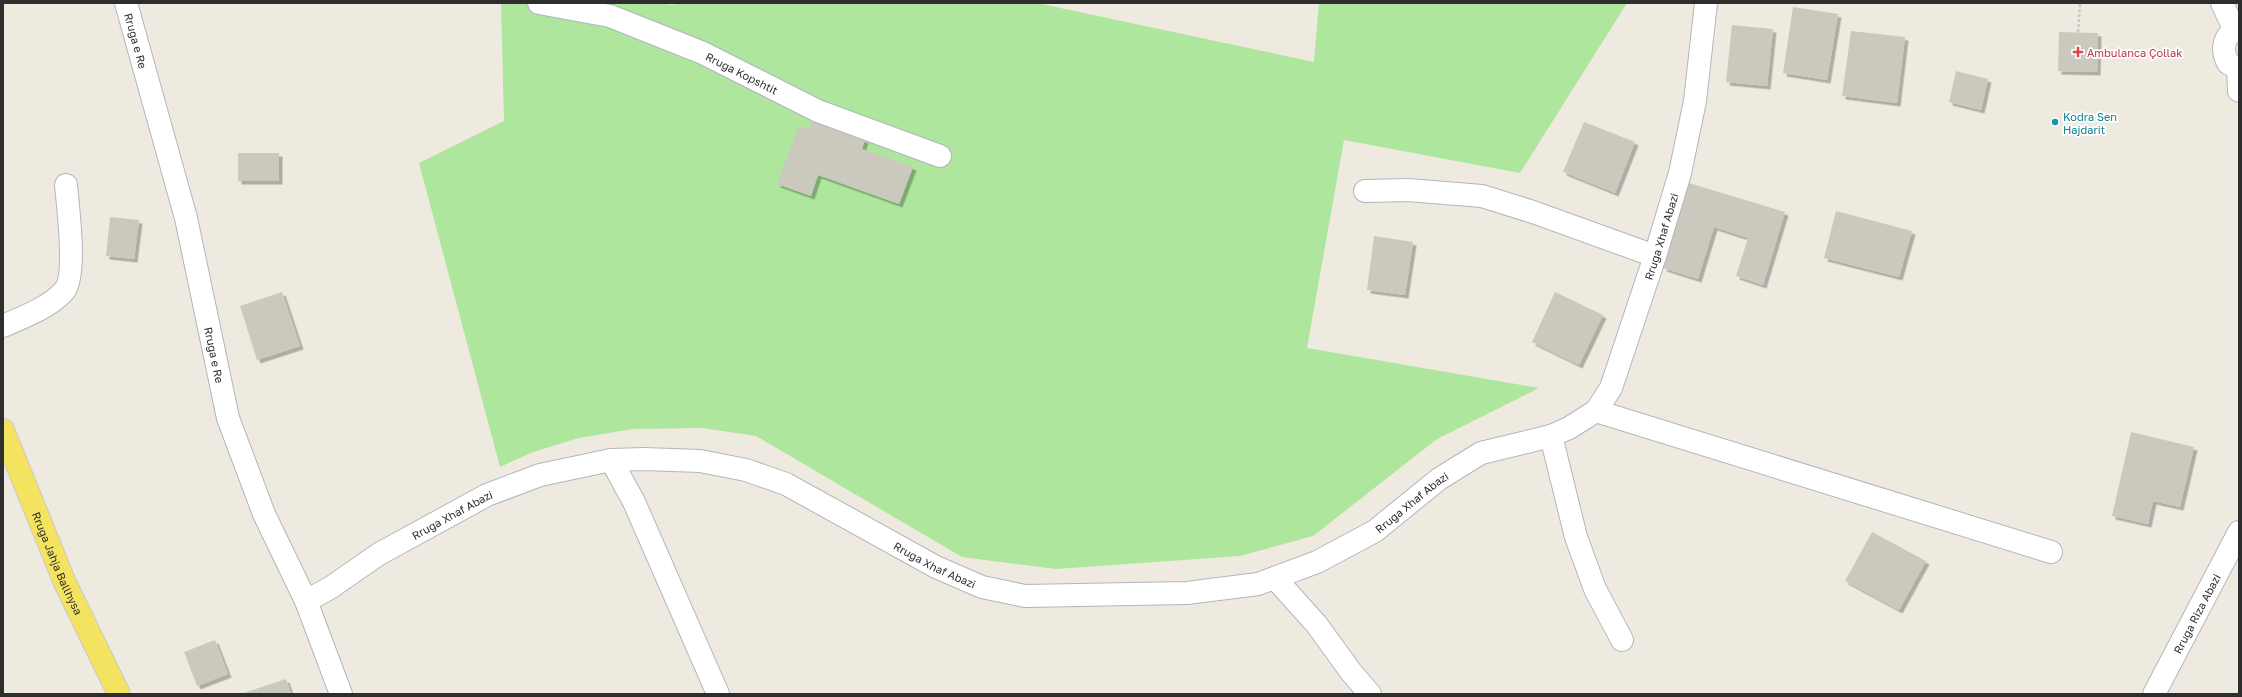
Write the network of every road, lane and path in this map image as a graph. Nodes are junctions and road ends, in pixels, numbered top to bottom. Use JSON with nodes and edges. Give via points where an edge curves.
{"nodes":[{"id":1,"x":126,"y":3,"type":"edge"},
{"id":2,"x":539,"y":3,"type":"edge"},
{"id":3,"x":1706,"y":3,"type":"edge"},
{"id":4,"x":2080,"y":3,"type":"edge"},
{"id":5,"x":2222,"y":3,"type":"edge"},
{"id":6,"x":2237,"y":30,"type":"edge"},
{"id":7,"x":2078,"y":32,"type":"dead end"},
{"id":8,"x":2238,"y":69,"type":"edge"},
{"id":9,"x":2239,"y":92,"type":"edge"},
{"id":10,"x":940,"y":156,"type":"dead end"},
{"id":11,"x":66,"y":186,"type":"dead end"},
{"id":12,"x":1365,"y":191,"type":"dead end"},
{"id":13,"x":1655,"y":256,"type":"junction"},
{"id":14,"x":3,"y":326,"type":"edge"},
{"id":15,"x":1596,"y":410,"type":"junction"},
{"id":16,"x":3,"y":430,"type":"edge"},
{"id":17,"x":1551,"y":436,"type":"junction"},
{"id":18,"x":611,"y":460,"type":"junction"},
{"id":19,"x":2239,"y":532,"type":"edge"},
{"id":20,"x":2051,"y":552,"type":"dead end"},
{"id":21,"x":1275,"y":578,"type":"junction"},
{"id":22,"x":306,"y":601,"type":"junction"},
{"id":23,"x":1622,"y":640,"type":"dead end"},
{"id":24,"x":119,"y":694,"type":"edge"},
{"id":25,"x":341,"y":694,"type":"edge"},
{"id":26,"x":718,"y":694,"type":"edge"},
{"id":27,"x":1370,"y":694,"type":"edge"},
{"id":28,"x":2154,"y":694,"type":"edge"}],
"edges":[{"from":1,"to":22,"type":"street","name":"Rruga e Re","via":[[186,218],[228,418],[264,514]]},
{"from":2,"to":10,"type":"street","name":"Rruga Kopshtit","via":[[610,16],[703,54],[818,111]]},
{"from":3,"to":13,"type":"street","name":"Rruga Xhaf Abazi","via":[[1686,144]]},
{"from":4,"to":7,"type":"path"},
{"from":5,"to":6,"type":"street"},
{"from":6,"to":8,"type":"street","via":[[2227,38],[2224,48],[2228,63]]},
{"from":8,"to":9,"type":"street"},
{"from":11,"to":14,"type":"street","via":[[71,252],[70,275],[65,290],[48,304]]},
{"from":12,"to":13,"type":"street","via":[[1408,190],[1482,196]]},
{"from":13,"to":15,"type":"street","name":"Rruga Xhaf Abazi","via":[[1612,388]]},
{"from":15,"to":17,"type":"street","name":"Rruga Xhaf Abazi","via":[[1570,428]]},
{"from":15,"to":20,"type":"street"},
{"from":16,"to":24,"type":"main road","name":"Rruga Jahja Ballhysa","via":[[65,583]]},
{"from":17,"to":21,"type":"street","name":"Rruga Xhaf Abazi","via":[[1480,452],[1439,479],[1375,531],[1317,562]]},
{"from":17,"to":23,"type":"street","via":[[1576,537],[1595,589]]},
{"from":18,"to":21,"type":"street","name":"Rruga Xhaf Abazi","via":[[700,461],[746,470],[786,484],[936,567],[982,587],[1024,596],[1187,593],[1258,584]]},
{"from":18,"to":22,"type":"street","name":"Rruga Xhaf Abazi","via":[[540,475],[487,495],[379,554],[330,588]]},
{"from":18,"to":26,"type":"street","via":[[634,502]]},
{"from":19,"to":28,"type":"street","name":"Rruga Riza Abazi"},
{"from":21,"to":27,"type":"street","via":[[1317,625]]},
{"from":22,"to":25,"type":"street","name":"Rruga e Re"}]}
